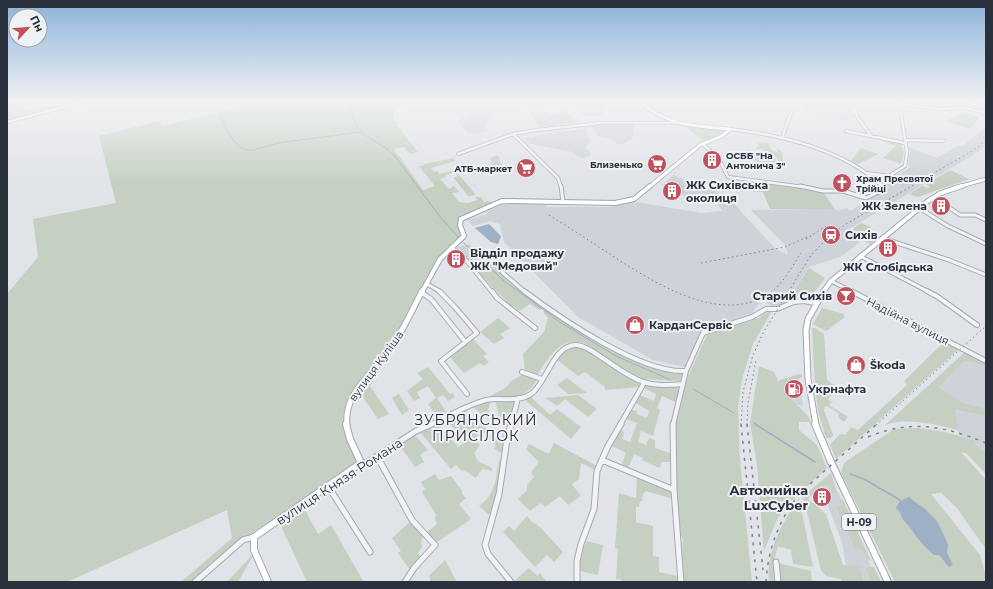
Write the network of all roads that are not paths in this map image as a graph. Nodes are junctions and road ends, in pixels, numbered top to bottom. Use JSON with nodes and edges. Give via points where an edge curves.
{"nodes":[{"id":1,"x":551,"y":128,"type":"edge"},
{"id":2,"x":725,"y":128,"type":"edge"},
{"id":3,"x":785,"y":128,"type":"edge"},
{"id":4,"x":866,"y":128,"type":"edge"},
{"id":5,"x":904,"y":128,"type":"edge"},
{"id":6,"x":730,"y":129,"type":"junction"},
{"id":7,"x":846,"y":131,"type":"dead end"},
{"id":8,"x":513,"y":134,"type":"junction"},
{"id":9,"x":872,"y":137,"type":"junction"},
{"id":10,"x":782,"y":138,"type":"junction"},
{"id":11,"x":905,"y":141,"type":"junction"},
{"id":12,"x":944,"y":141,"type":"dead end"},
{"id":13,"x":703,"y":144,"type":"junction"},
{"id":14,"x":458,"y":154,"type":"dead end"},
{"id":15,"x":865,"y":173,"type":"junction"},
{"id":16,"x":986,"y":179,"type":"edge"},
{"id":17,"x":981,"y":180,"type":"junction"},
{"id":18,"x":986,"y":183,"type":"edge"},
{"id":19,"x":934,"y":197,"type":"junction"},
{"id":20,"x":563,"y":202,"type":"junction"},
{"id":21,"x":919,"y":208,"type":"junction"},
{"id":22,"x":986,"y":220,"type":"edge"},
{"id":23,"x":882,"y":238,"type":"junction"},
{"id":24,"x":986,"y":244,"type":"edge"},
{"id":25,"x":451,"y":247,"type":"junction"},
{"id":26,"x":860,"y":256,"type":"junction"},
{"id":27,"x":493,"y":260,"type":"dead end"},
{"id":28,"x":986,"y":275,"type":"edge"},
{"id":29,"x":830,"y":281,"type":"junction"},
{"id":30,"x":427,"y":284,"type":"junction"},
{"id":31,"x":422,"y":294,"type":"junction"},
{"id":32,"x":816,"y":303,"type":"junction"},
{"id":33,"x":977,"y":325,"type":"dead end"},
{"id":34,"x":535,"y":328,"type":"dead end"},
{"id":35,"x":463,"y":339,"type":"dead end"},
{"id":36,"x":986,"y":361,"type":"edge"},
{"id":37,"x":686,"y":371,"type":"junction"},
{"id":38,"x":522,"y":372,"type":"dead end"},
{"id":39,"x":542,"y":379,"type":"junction"},
{"id":40,"x":644,"y":383,"type":"junction"},
{"id":41,"x":682,"y":384,"type":"junction"},
{"id":42,"x":467,"y":394,"type":"dead end"},
{"id":43,"x":518,"y":398,"type":"junction"},
{"id":44,"x":377,"y":456,"type":"junction"},
{"id":45,"x":602,"y":460,"type":"junction"},
{"id":46,"x":361,"y":463,"type":"junction"},
{"id":47,"x":328,"y":486,"type":"junction"},
{"id":48,"x":674,"y":490,"type":"junction"},
{"id":49,"x":254,"y":537,"type":"junction"},
{"id":50,"x":370,"y":552,"type":"dead end"},
{"id":51,"x":776,"y":562,"type":"dead end"},
{"id":52,"x":195,"y":582,"type":"edge"},
{"id":53,"x":268,"y":582,"type":"edge"},
{"id":54,"x":405,"y":582,"type":"edge"},
{"id":55,"x":511,"y":582,"type":"edge"},
{"id":56,"x":577,"y":582,"type":"edge"},
{"id":57,"x":681,"y":582,"type":"edge"},
{"id":58,"x":778,"y":582,"type":"edge"},
{"id":59,"x":888,"y":582,"type":"edge"}],
"edges":[{"from":1,"to":8,"type":"street"},
{"from":2,"to":6,"type":"main road"},
{"from":3,"to":10,"type":"street"},
{"from":4,"to":9,"type":"street"},
{"from":5,"to":11,"type":"street"},
{"from":6,"to":10,"type":"street"},
{"from":6,"to":13,"type":"main road","via":[[722,136]]},
{"from":7,"to":9,"type":"street"},
{"from":8,"to":14,"type":"street"},
{"from":8,"to":20,"type":"street","via":[[558,178]]},
{"from":9,"to":11,"type":"street"},
{"from":10,"to":15,"type":"street","via":[[821,151]]},
{"from":11,"to":12,"type":"street"},
{"from":11,"to":15,"type":"street","via":[[905,166],[889,176]]},
{"from":13,"to":15,"type":"street","via":[[717,157],[728,177],[797,185],[823,191],[841,191],[866,198],[885,189]]},
{"from":13,"to":20,"type":"main road","via":[[634,199],[615,202]]},
{"from":16,"to":17,"type":"main road"},
{"from":17,"to":18,"type":"street"},
{"from":17,"to":19,"type":"main road","via":[[953,188]]},
{"from":19,"to":21,"type":"main road"},
{"from":19,"to":22,"type":"street","via":[[960,215],[975,215]]},
{"from":20,"to":25,"type":"main road","name":"вулиця Куліша","via":[[499,202],[462,219],[460,225],[464,236]]},
{"from":21,"to":23,"type":"main road"},
{"from":21,"to":24,"type":"street","via":[[948,226]]},
{"from":23,"to":26,"type":"main road"},
{"from":23,"to":28,"type":"street"},
{"from":25,"to":30,"type":"main road","name":"вулиця Куліша","via":[[440,259]]},
{"from":25,"to":34,"type":"street","via":[[465,259],[497,298]]},
{"from":26,"to":29,"type":"main road"},
{"from":26,"to":33,"type":"street","via":[[937,297]]},
{"from":27,"to":37,"type":"street","via":[[506,278],[571,323],[618,350],[653,366],[676,372]]},
{"from":29,"to":32,"type":"main road"},
{"from":29,"to":36,"type":"street","name":"Надійна вулиця"},
{"from":30,"to":31,"type":"main road","name":"вулиця Куліша"},
{"from":30,"to":42,"type":"street","via":[[438,289],[477,333],[441,361]]},
{"from":31,"to":35,"type":"street","via":[[430,298]]},
{"from":31,"to":46,"type":"main road","name":"вулиця Куліша","via":[[393,346],[346,407],[347,430]]},
{"from":32,"to":37,"type":"street","via":[[794,302],[777,309],[766,309],[752,317],[703,333]]},
{"from":32,"to":59,"type":"main road","number":"Н-09","via":[[806,330],[807,366],[814,418],[830,462]]},
{"from":37,"to":41,"type":"street"},
{"from":38,"to":39,"type":"street"},
{"from":39,"to":40,"type":"street","via":[[562,351],[578,345],[619,371]]},
{"from":39,"to":43,"type":"street","via":[[530,395]]},
{"from":40,"to":41,"type":"street"},
{"from":40,"to":45,"type":"street"},
{"from":41,"to":48,"type":"street","via":[[673,422]]},
{"from":43,"to":44,"type":"street","name":"вулиця Князя Романа","via":[[477,403],[416,431]]},
{"from":43,"to":55,"type":"street","via":[[507,439],[499,494],[485,545],[488,554]]},
{"from":44,"to":46,"type":"street","name":"вулиця Князя Романа"},
{"from":44,"to":54,"type":"street","via":[[412,520],[435,545],[408,574]]},
{"from":45,"to":48,"type":"street"},
{"from":45,"to":56,"type":"street","via":[[597,471],[594,509],[577,561]]},
{"from":46,"to":47,"type":"main road","name":"вулиця Князя Романа"},
{"from":47,"to":49,"type":"main road","name":"вулиця Князя Романа"},
{"from":47,"to":50,"type":"street"},
{"from":48,"to":57,"type":"street"},
{"from":49,"to":52,"type":"street","name":"вулиця Князя Романа","via":[[243,540]]},
{"from":49,"to":53,"type":"main road","via":[[254,550]]},
{"from":51,"to":58,"type":"street"}]}
